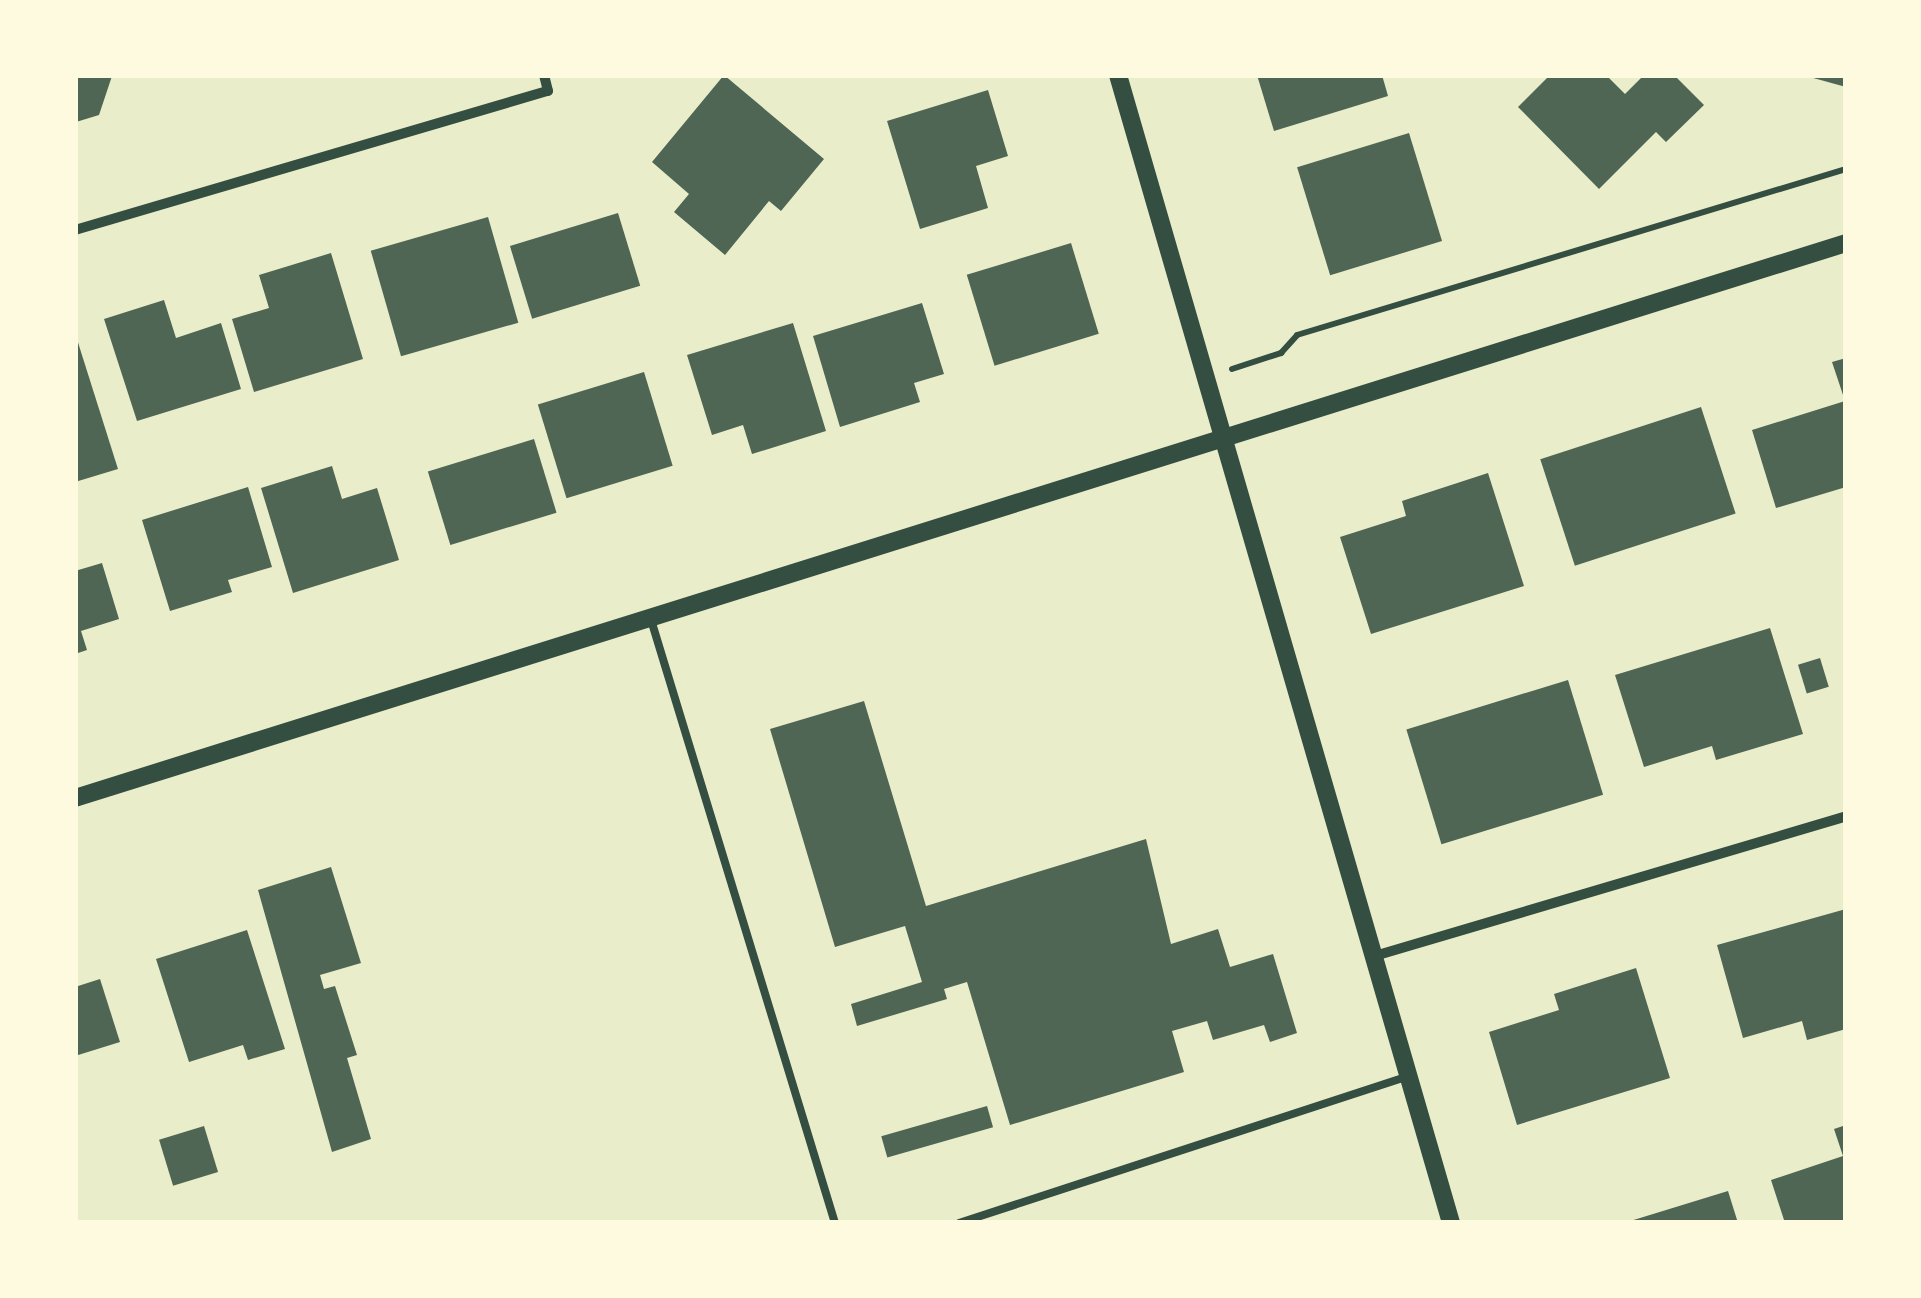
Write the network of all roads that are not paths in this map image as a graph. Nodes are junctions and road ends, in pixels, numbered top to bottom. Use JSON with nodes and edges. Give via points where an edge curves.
{"nodes":[{"id":1,"x":544,"y":75,"type":"edge"},
{"id":2,"x":1118,"y":75,"type":"edge"},
{"id":3,"x":75,"y":230,"type":"edge"},
{"id":4,"x":1846,"y":243,"type":"edge"},
{"id":5,"x":1226,"y":436,"type":"junction"},
{"id":6,"x":652,"y":623,"type":"junction"},
{"id":7,"x":75,"y":798,"type":"edge"},
{"id":8,"x":1846,"y":816,"type":"edge"},
{"id":9,"x":1378,"y":955,"type":"junction"},
{"id":10,"x":1411,"y":1075,"type":"junction"},
{"id":11,"x":834,"y":1223,"type":"edge"},
{"id":12,"x":959,"y":1223,"type":"edge"},
{"id":13,"x":1451,"y":1223,"type":"edge"}],
"edges":[{"from":1,"to":3,"type":"street","via":[[548,91]]},
{"from":2,"to":5,"type":"street"},
{"from":4,"to":5,"type":"street"},
{"from":5,"to":6,"type":"street"},
{"from":5,"to":9,"type":"street"},
{"from":6,"to":7,"type":"street"},
{"from":6,"to":11,"type":"lane"},
{"from":8,"to":9,"type":"street"},
{"from":9,"to":10,"type":"street"},
{"from":10,"to":12,"type":"lane"},
{"from":10,"to":13,"type":"street"}]}
